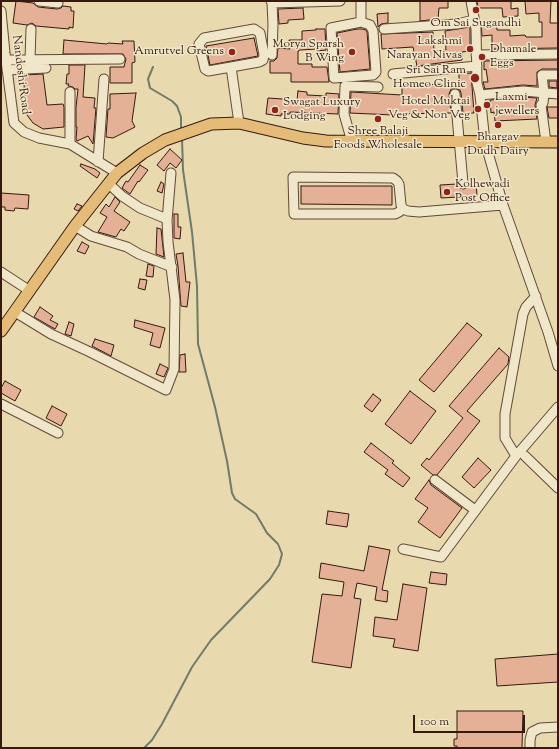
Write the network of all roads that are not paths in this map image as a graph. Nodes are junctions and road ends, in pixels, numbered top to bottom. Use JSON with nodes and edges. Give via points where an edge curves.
{"nodes":[{"id":1,"x":39,"y":1,"type":"edge"},
{"id":2,"x":340,"y":1,"type":"edge"},
{"id":3,"x":361,"y":1,"type":"edge"},
{"id":4,"x":471,"y":1,"type":"edge"},
{"id":5,"x":271,"y":2,"type":"edge"},
{"id":6,"x":326,"y":2,"type":"edge"},
{"id":7,"x":58,"y":3,"type":"dead end"},
{"id":8,"x":1,"y":11,"type":"edge"},
{"id":9,"x":474,"y":20,"type":"junction"},
{"id":10,"x":361,"y":22,"type":"junction"},
{"id":11,"x":31,"y":29,"type":"dead end"},
{"id":12,"x":384,"y":29,"type":"dead end"},
{"id":13,"x":558,"y":54,"type":"edge"},
{"id":14,"x":272,"y":55,"type":"dead end"},
{"id":15,"x":476,"y":55,"type":"junction"},
{"id":16,"x":120,"y":59,"type":"dead end"},
{"id":17,"x":6,"y":60,"type":"junction"},
{"id":18,"x":30,"y":60,"type":"junction"},
{"id":19,"x":477,"y":66,"type":"junction"},
{"id":20,"x":231,"y":67,"type":"junction"},
{"id":21,"x":46,"y":68,"type":"dead end"},
{"id":22,"x":7,"y":70,"type":"junction"},
{"id":23,"x":393,"y":74,"type":"dead end"},
{"id":24,"x":558,"y":75,"type":"edge"},
{"id":25,"x":104,"y":78,"type":"dead end"},
{"id":26,"x":378,"y":87,"type":"dead end"},
{"id":27,"x":70,"y":92,"type":"dead end"},
{"id":28,"x":544,"y":93,"type":"junction"},
{"id":29,"x":456,"y":94,"type":"dead end"},
{"id":30,"x":558,"y":94,"type":"edge"},
{"id":31,"x":480,"y":96,"type":"junction"},
{"id":32,"x":239,"y":123,"type":"junction"},
{"id":33,"x":352,"y":142,"type":"junction"},
{"id":34,"x":460,"y":142,"type":"junction"},
{"id":35,"x":485,"y":142,"type":"junction"},
{"id":36,"x":546,"y":142,"type":"junction"},
{"id":37,"x":558,"y":142,"type":"edge"},
{"id":38,"x":70,"y":144,"type":"junction"},
{"id":39,"x":98,"y":162,"type":"junction"},
{"id":40,"x":170,"y":172,"type":"dead end"},
{"id":41,"x":117,"y":173,"type":"junction"},
{"id":42,"x":463,"y":183,"type":"dead end"},
{"id":43,"x":109,"y":184,"type":"junction"},
{"id":44,"x":503,"y":205,"type":"junction"},
{"id":45,"x":403,"y":209,"type":"junction"},
{"id":46,"x":167,"y":221,"type":"junction"},
{"id":47,"x":75,"y":226,"type":"junction"},
{"id":48,"x":172,"y":267,"type":"junction"},
{"id":49,"x":1,"y":272,"type":"edge"},
{"id":50,"x":30,"y":291,"type":"junction"},
{"id":51,"x":536,"y":296,"type":"junction"},
{"id":52,"x":15,"y":312,"type":"junction"},
{"id":53,"x":1,"y":331,"type":"edge"},
{"id":54,"x":556,"y":354,"type":"edge"},
{"id":55,"x":558,"y":366,"type":"edge"},
{"id":56,"x":1,"y":404,"type":"edge"},
{"id":57,"x":558,"y":407,"type":"edge"},
{"id":58,"x":58,"y":433,"type":"dead end"},
{"id":59,"x":521,"y":456,"type":"junction"},
{"id":60,"x":435,"y":480,"type":"dead end"},
{"id":61,"x":558,"y":488,"type":"edge"},
{"id":62,"x":475,"y":510,"type":"junction"},
{"id":63,"x":403,"y":549,"type":"dead end"},
{"id":64,"x":558,"y":727,"type":"edge"},
{"id":65,"x":530,"y":748,"type":"edge"}],
"edges":[{"from":1,"to":7,"type":"street"},
{"from":2,"to":6,"type":"street"},
{"from":3,"to":10,"type":"street"},
{"from":4,"to":9,"type":"street"},
{"from":5,"to":6,"type":"street"},
{"from":5,"to":14,"type":"street","via":[[274,24]]},
{"from":8,"to":17,"type":"street","name":"Nandoshi Road"},
{"from":9,"to":12,"type":"street","via":[[457,24]]},
{"from":9,"to":15,"type":"street"},
{"from":10,"to":10,"type":"street","via":[[370,25],[373,31],[376,72],[373,75],[334,78],[331,28]]},
{"from":11,"to":18,"type":"street"},
{"from":13,"to":15,"type":"street"},
{"from":15,"to":19,"type":"street"},
{"from":16,"to":18,"type":"street"},
{"from":17,"to":18,"type":"street"},
{"from":17,"to":22,"type":"street","name":"Nandoshi Road"},
{"from":19,"to":23,"type":"street"},
{"from":19,"to":31,"type":"street"},
{"from":20,"to":20,"type":"street","via":[[208,71],[205,69],[199,44],[201,40],[232,33],[258,31],[263,60]]},
{"from":20,"to":32,"type":"street"},
{"from":21,"to":22,"type":"street"},
{"from":22,"to":38,"type":"street","name":"Nandoshi Road","via":[[14,123],[24,132],[39,138]]},
{"from":24,"to":28,"type":"street","via":[[542,75]]},
{"from":25,"to":39,"type":"street"},
{"from":26,"to":33,"type":"street","via":[[345,86],[344,114]]},
{"from":27,"to":38,"type":"street"},
{"from":28,"to":30,"type":"street"},
{"from":28,"to":31,"type":"street","via":[[523,91]]},
{"from":28,"to":36,"type":"street","via":[[544,103],[541,105]]},
{"from":29,"to":34,"type":"street"},
{"from":31,"to":35,"type":"street"},
{"from":32,"to":33,"type":"main road","via":[[303,138]]},
{"from":32,"to":41,"type":"main road","via":[[211,124],[165,140]]},
{"from":33,"to":34,"type":"main road"},
{"from":34,"to":35,"type":"main road"},
{"from":34,"to":42,"type":"street"},
{"from":35,"to":36,"type":"main road"},
{"from":35,"to":44,"type":"street"},
{"from":36,"to":37,"type":"main road"},
{"from":38,"to":39,"type":"street","name":"Nandoshi Road"},
{"from":39,"to":41,"type":"street","name":"Nandoshi Road"},
{"from":40,"to":46,"type":"street"},
{"from":41,"to":43,"type":"main road"},
{"from":43,"to":46,"type":"street","via":[[140,208]]},
{"from":43,"to":47,"type":"main road"},
{"from":44,"to":45,"type":"street","via":[[419,212]]},
{"from":44,"to":51,"type":"street"},
{"from":45,"to":45,"type":"street","via":[[399,184],[393,178],[293,177],[294,214],[395,214]]},
{"from":46,"to":48,"type":"street"},
{"from":47,"to":48,"type":"street","via":[[95,238],[127,247]]},
{"from":47,"to":50,"type":"main road"},
{"from":48,"to":52,"type":"street","via":[[175,300],[174,369],[166,390],[51,334]]},
{"from":49,"to":50,"type":"street"},
{"from":50,"to":52,"type":"main road"},
{"from":51,"to":54,"type":"street"},
{"from":51,"to":59,"type":"street","via":[[523,314],[505,414],[505,438]]},
{"from":52,"to":53,"type":"main road"},
{"from":54,"to":55,"type":"street"},
{"from":56,"to":58,"type":"street"},
{"from":57,"to":59,"type":"street"},
{"from":59,"to":61,"type":"street"},
{"from":59,"to":62,"type":"street"},
{"from":60,"to":62,"type":"street"},
{"from":62,"to":63,"type":"street","via":[[441,557]]},
{"from":64,"to":65,"type":"street","via":[[540,728],[532,732]]}]}
